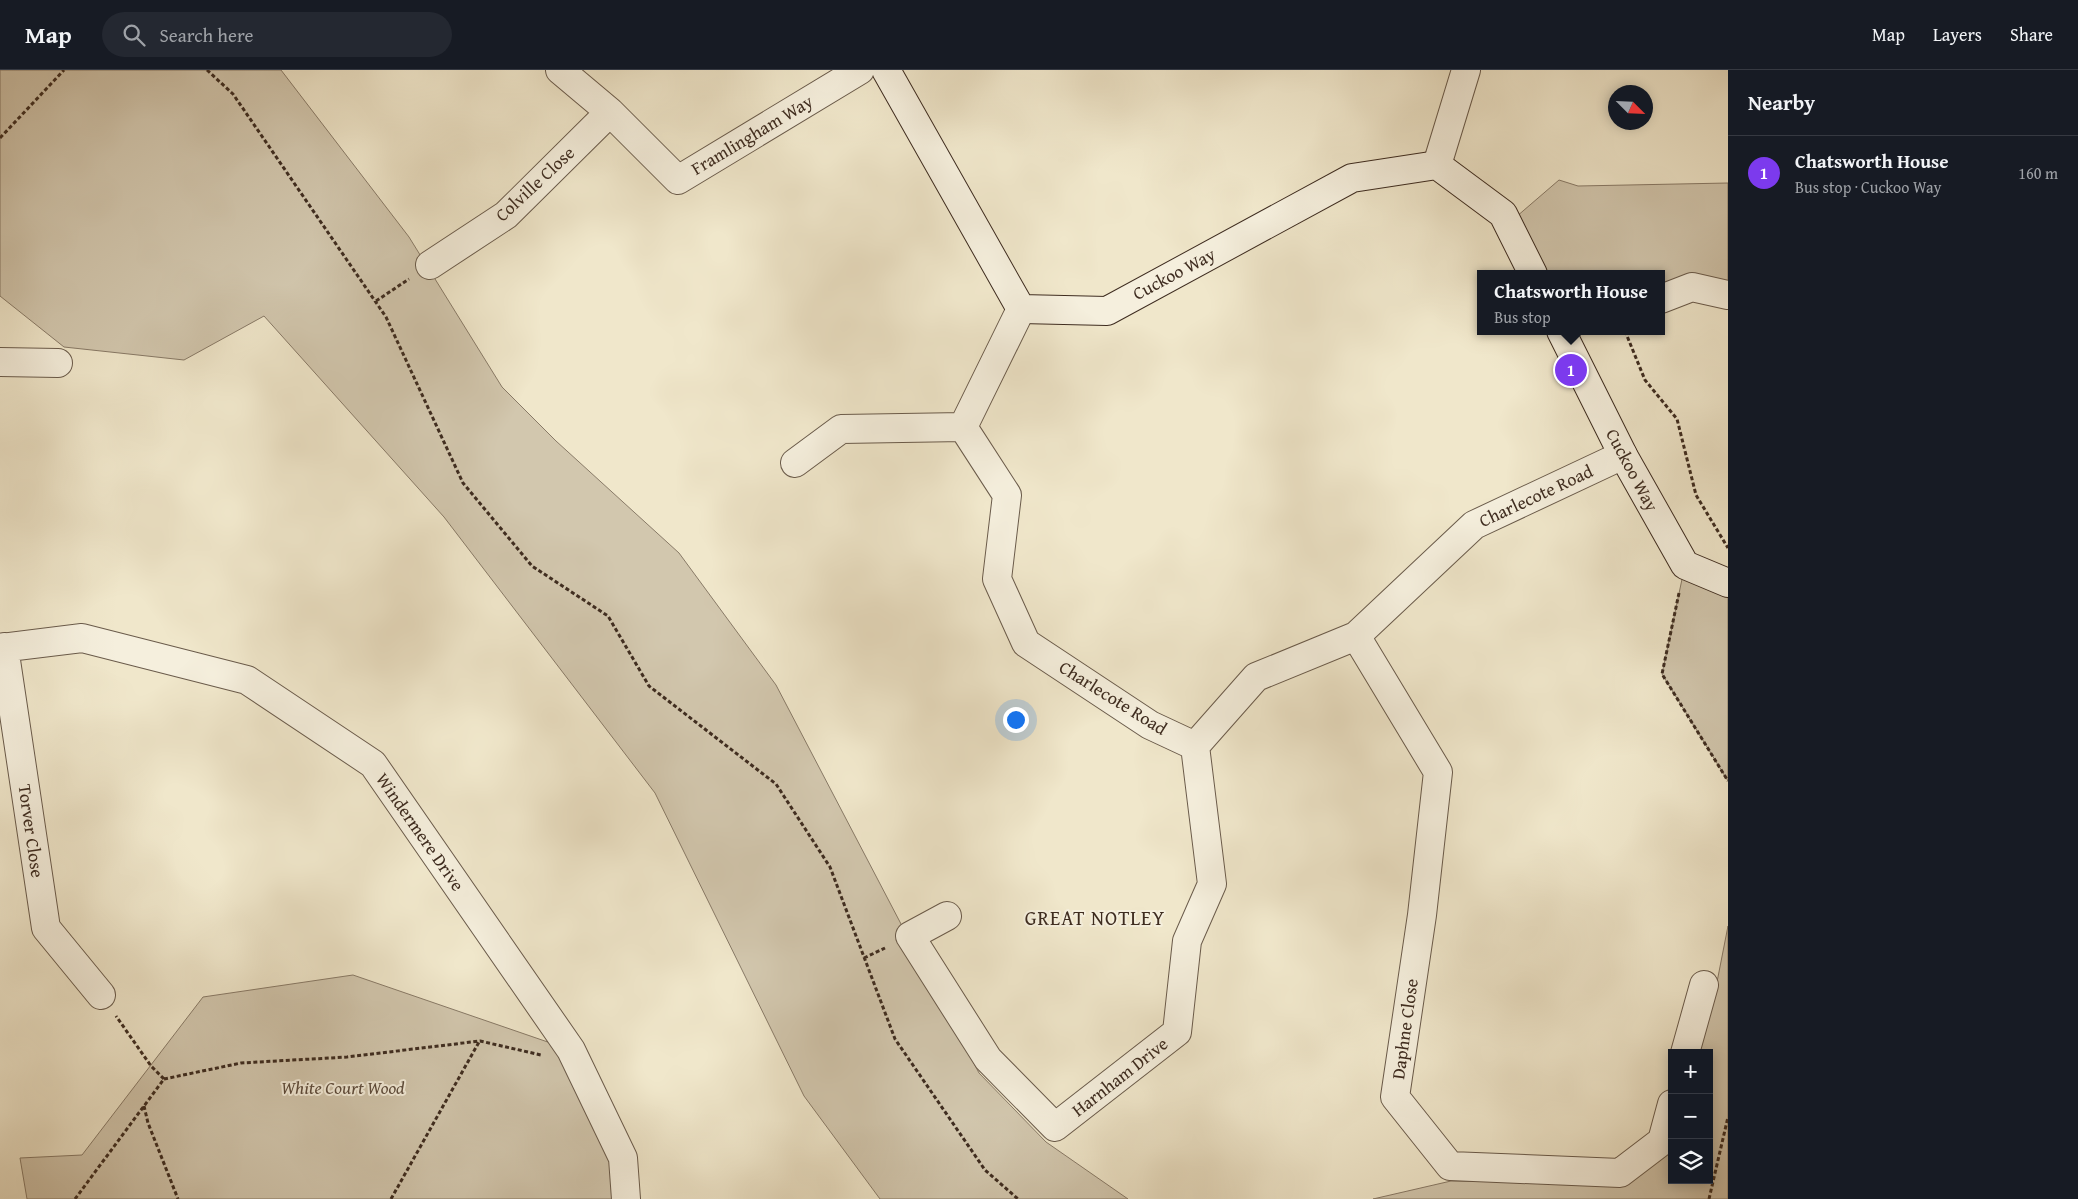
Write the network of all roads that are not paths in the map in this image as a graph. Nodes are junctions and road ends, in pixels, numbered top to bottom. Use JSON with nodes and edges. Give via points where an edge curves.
{"nodes":[{"id":1,"x":560,"y":70,"type":"edge"},
{"id":2,"x":860,"y":70,"type":"edge"},
{"id":3,"x":886,"y":70,"type":"edge"},
{"id":4,"x":1466,"y":70,"type":"edge"},
{"id":5,"x":610,"y":112,"type":"junction"},
{"id":6,"x":1436,"y":164,"type":"junction"},
{"id":7,"x":430,"y":265,"type":"road end"},
{"id":8,"x":1530,"y":270,"type":"edge"},
{"id":9,"x":1728,"y":295,"type":"edge"},
{"id":10,"x":1665,"y":297,"type":"edge"},
{"id":11,"x":1021,"y":309,"type":"junction"},
{"id":12,"x":1566,"y":335,"type":"edge"},
{"id":13,"x":0,"y":362,"type":"edge"},
{"id":14,"x":58,"y":363,"type":"dead end"},
{"id":15,"x":963,"y":427,"type":"junction"},
{"id":16,"x":1623,"y":455,"type":"junction"},
{"id":17,"x":795,"y":463,"type":"dead end"},
{"id":18,"x":1728,"y":584,"type":"edge"},
{"id":19,"x":1356,"y":636,"type":"junction"},
{"id":20,"x":2,"y":647,"type":"edge"},
{"id":21,"x":1195,"y":746,"type":"junction"},
{"id":22,"x":946,"y":916,"type":"dead end"},
{"id":23,"x":1704,"y":986,"type":"dead end"},
{"id":24,"x":101,"y":995,"type":"road end"},
{"id":25,"x":1687,"y":1049,"type":"edge"},
{"id":26,"x":1668,"y":1119,"type":"edge"},
{"id":27,"x":626,"y":1199,"type":"edge"}],
"edges":[{"from":1,"to":5,"type":"street","name":"Framlingham Way"},
{"from":2,"to":5,"type":"street","name":"Framlingham Way","via":[[678,180]]},
{"from":3,"to":11,"type":"street"},
{"from":4,"to":6,"type":"street"},
{"from":5,"to":7,"type":"street","name":"Colville Close","via":[[506,215]]},
{"from":6,"to":8,"type":"street","via":[[1503,214]]},
{"from":6,"to":11,"type":"street","name":"Cuckoo Way","via":[[1352,178],[1107,311]]},
{"from":9,"to":10,"type":"street","via":[[1692,287]]},
{"from":11,"to":15,"type":"street"},
{"from":12,"to":16,"type":"street","name":"Cuckoo Way"},
{"from":13,"to":14,"type":"street"},
{"from":15,"to":17,"type":"street","via":[[841,429]]},
{"from":15,"to":21,"type":"street","name":"Charlecote Road","via":[[1007,495],[997,579],[1026,643],[1150,725]]},
{"from":16,"to":18,"type":"street","name":"Cuckoo Way","via":[[1685,565]]},
{"from":16,"to":19,"type":"street","name":"Charlecote Road","via":[[1474,525]]},
{"from":19,"to":21,"type":"street","name":"Charlecote Road","via":[[1256,677]]},
{"from":19,"to":26,"type":"street","name":"Daphne Close","via":[[1438,772],[1422,914],[1395,1097],[1450,1166],[1620,1173],[1662,1141]]},
{"from":20,"to":24,"type":"street","name":"Torver Close","via":[[46,928]]},
{"from":20,"to":27,"type":"street","name":"Windermere Drive","via":[[82,638],[246,680],[373,764],[571,1050],[623,1158]]},
{"from":21,"to":22,"type":"street","name":"Harnham Drive","via":[[1212,884],[1187,941],[1177,1032],[1055,1128],[988,1059],[910,936]]},
{"from":23,"to":25,"type":"street"}]}
